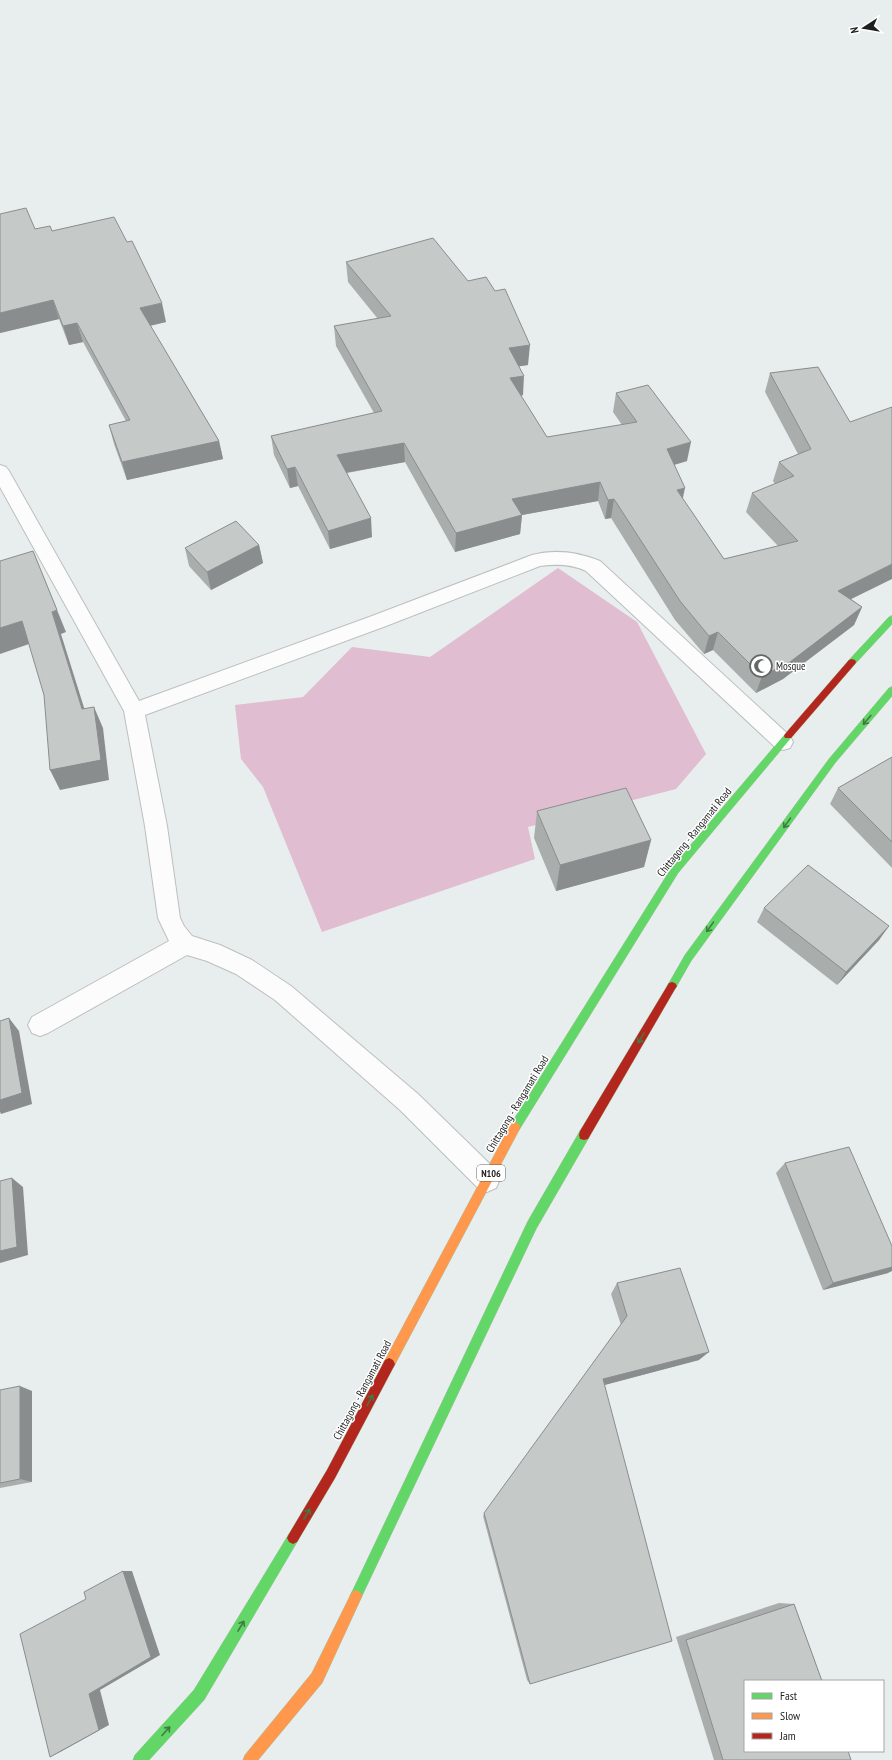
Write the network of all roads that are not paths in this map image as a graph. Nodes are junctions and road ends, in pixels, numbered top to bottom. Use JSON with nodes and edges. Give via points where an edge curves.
{"nodes":[{"id":1,"x":0,"y":471,"type":"edge"},
{"id":2,"x":892,"y":618,"type":"edge"},
{"id":3,"x":892,"y":690,"type":"edge"},
{"id":4,"x":134,"y":711,"type":"junction"},
{"id":5,"x":783,"y":742,"type":"junction"},
{"id":6,"x":185,"y":944,"type":"junction"},
{"id":7,"x":40,"y":1025,"type":"dead end"},
{"id":8,"x":487,"y":1180,"type":"junction"},
{"id":9,"x":140,"y":1760,"type":"edge"},
{"id":10,"x":250,"y":1760,"type":"edge"}],
"edges":[{"from":1,"to":4,"type":"street"},
{"from":2,"to":5,"type":"highway","name":"Chittagong - Rangamati Road","number":"N106"},
{"from":3,"to":10,"type":"highway","one_way":true,"via":[[832,762],[688,958],[532,1225],[317,1678]]},
{"from":4,"to":5,"type":"street","via":[[538,560],[556,557],[582,561],[593,566]]},
{"from":4,"to":6,"type":"street","via":[[156,826],[169,918],[175,932]]},
{"from":5,"to":8,"type":"highway","name":"Chittagong - Rangamati Road","number":"N106","via":[[675,870],[512,1132]]},
{"from":6,"to":7,"type":"street"},
{"from":6,"to":8,"type":"street","via":[[212,952],[244,967],[283,993],[409,1102]]},
{"from":9,"to":8,"type":"highway","name":"Chittagong - Rangamati Road","number":"N106","one_way":true,"via":[[199,1695],[299,1528],[331,1474]]}]}
